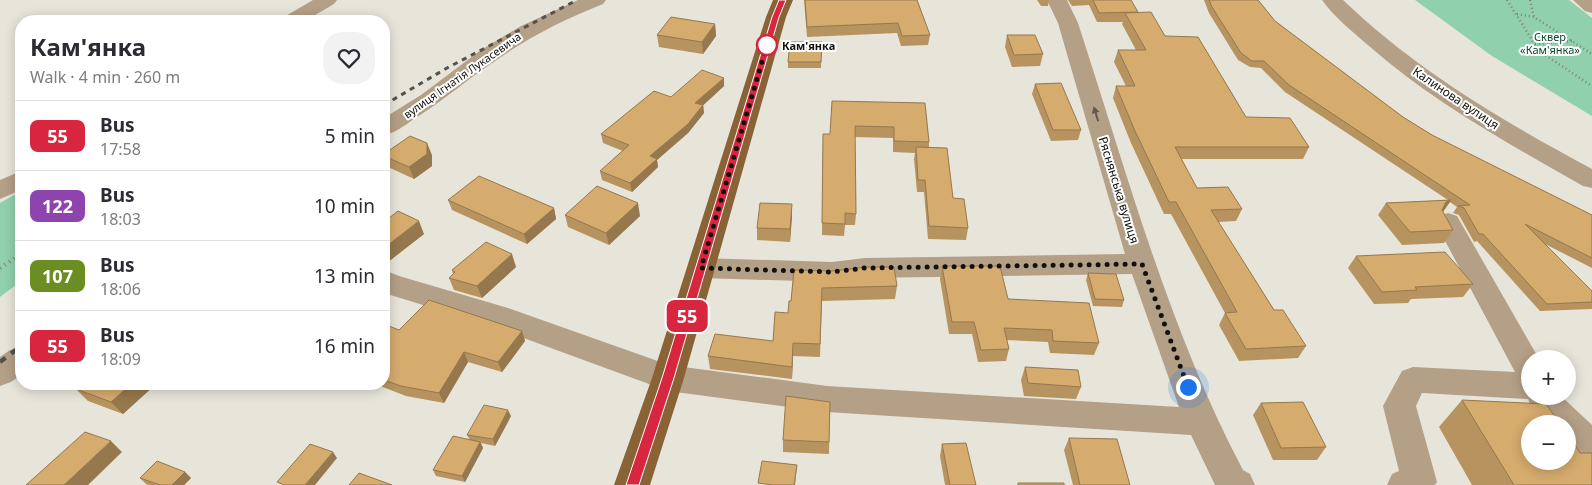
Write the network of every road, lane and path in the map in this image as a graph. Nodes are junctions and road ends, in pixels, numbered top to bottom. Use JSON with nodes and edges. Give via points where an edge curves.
{"nodes":[{"id":1,"x":327,"y":0,"type":"edge"},
{"id":2,"x":596,"y":0,"type":"edge"},
{"id":3,"x":783,"y":0,"type":"edge"},
{"id":4,"x":1058,"y":0,"type":"edge"},
{"id":5,"x":1332,"y":0,"type":"edge"},
{"id":6,"x":1507,"y":0,"type":"edge"},
{"id":7,"x":1530,"y":0,"type":"edge"},
{"id":8,"x":1583,"y":0,"type":"edge"},
{"id":9,"x":1592,"y":7,"type":"edge"},
{"id":10,"x":1516,"y":14,"type":"junction"},
{"id":11,"x":301,"y":15,"type":"edge"},
{"id":12,"x":1534,"y":16,"type":"junction"},
{"id":13,"x":1572,"y":41,"type":"junction"},
{"id":14,"x":1535,"y":44,"type":"junction"},
{"id":15,"x":1592,"y":54,"type":"edge"},
{"id":16,"x":1592,"y":86,"type":"edge"},
{"id":17,"x":390,"y":124,"type":"edge"},
{"id":18,"x":1592,"y":180,"type":"edge"},
{"id":19,"x":15,"y":182,"type":"edge"},
{"id":20,"x":0,"y":191,"type":"edge"},
{"id":21,"x":1448,"y":222,"type":"edge"},
{"id":22,"x":15,"y":258,"type":"edge"},
{"id":23,"x":1142,"y":264,"type":"junction"},
{"id":24,"x":0,"y":268,"type":"edge"},
{"id":25,"x":701,"y":268,"type":"junction"},
{"id":26,"x":390,"y":284,"type":"edge"},
{"id":27,"x":1521,"y":355,"type":"edge"},
{"id":28,"x":15,"y":363,"type":"edge"},
{"id":29,"x":0,"y":373,"type":"edge"},
{"id":30,"x":668,"y":378,"type":"junction"},
{"id":31,"x":1521,"y":386,"type":"edge"},
{"id":32,"x":1548,"y":405,"type":"edge"},
{"id":33,"x":1558,"y":415,"type":"edge"},
{"id":34,"x":1201,"y":422,"type":"junction"},
{"id":35,"x":1576,"y":432,"type":"edge"},
{"id":36,"x":1592,"y":445,"type":"edge"},
{"id":37,"x":632,"y":485,"type":"edge"},
{"id":38,"x":1237,"y":485,"type":"edge"},
{"id":39,"x":1406,"y":485,"type":"edge"}],
"edges":[{"from":1,"to":11,"type":"street"},
{"from":2,"to":17,"type":"street","name":"вулиця Ігнатія Лукасевича","via":[[528,30]]},
{"from":3,"to":25,"type":"main road"},
{"from":23,"to":4,"type":"street","name":"Ряснянська вулиця","one_way":true,"via":[[1068,23]]},
{"from":5,"to":18,"type":"street","name":"Калинова вулиця","via":[[1365,33],[1451,98]]},
{"from":6,"to":10,"type":"path"},
{"from":7,"to":12,"type":"path"},
{"from":8,"to":9,"type":"street"},
{"from":10,"to":12,"type":"path"},
{"from":10,"to":14,"type":"path"},
{"from":12,"to":13,"type":"path"},
{"from":13,"to":14,"type":"path"},
{"from":13,"to":15,"type":"path"},
{"from":14,"to":16,"type":"path","via":[[1539,51]]},
{"from":19,"to":20,"type":"street"},
{"from":21,"to":27,"type":"street"},
{"from":22,"to":24,"type":"path"},
{"from":23,"to":25,"type":"street","via":[[865,268],[832,272]]},
{"from":23,"to":34,"type":"street","name":"Ряснянська вулиця"},
{"from":25,"to":30,"type":"main road"},
{"from":26,"to":30,"type":"street","via":[[497,316]]},
{"from":28,"to":29,"type":"street"},
{"from":30,"to":34,"type":"street","via":[[827,399]]},
{"from":30,"to":37,"type":"main road"},
{"from":31,"to":39,"type":"street","via":[[1413,380],[1398,406],[1419,482]]},
{"from":32,"to":33,"type":"street"},
{"from":34,"to":38,"type":"street","name":"Ряснянська вулиця","via":[[1231,481]]},
{"from":35,"to":36,"type":"street"}]}
